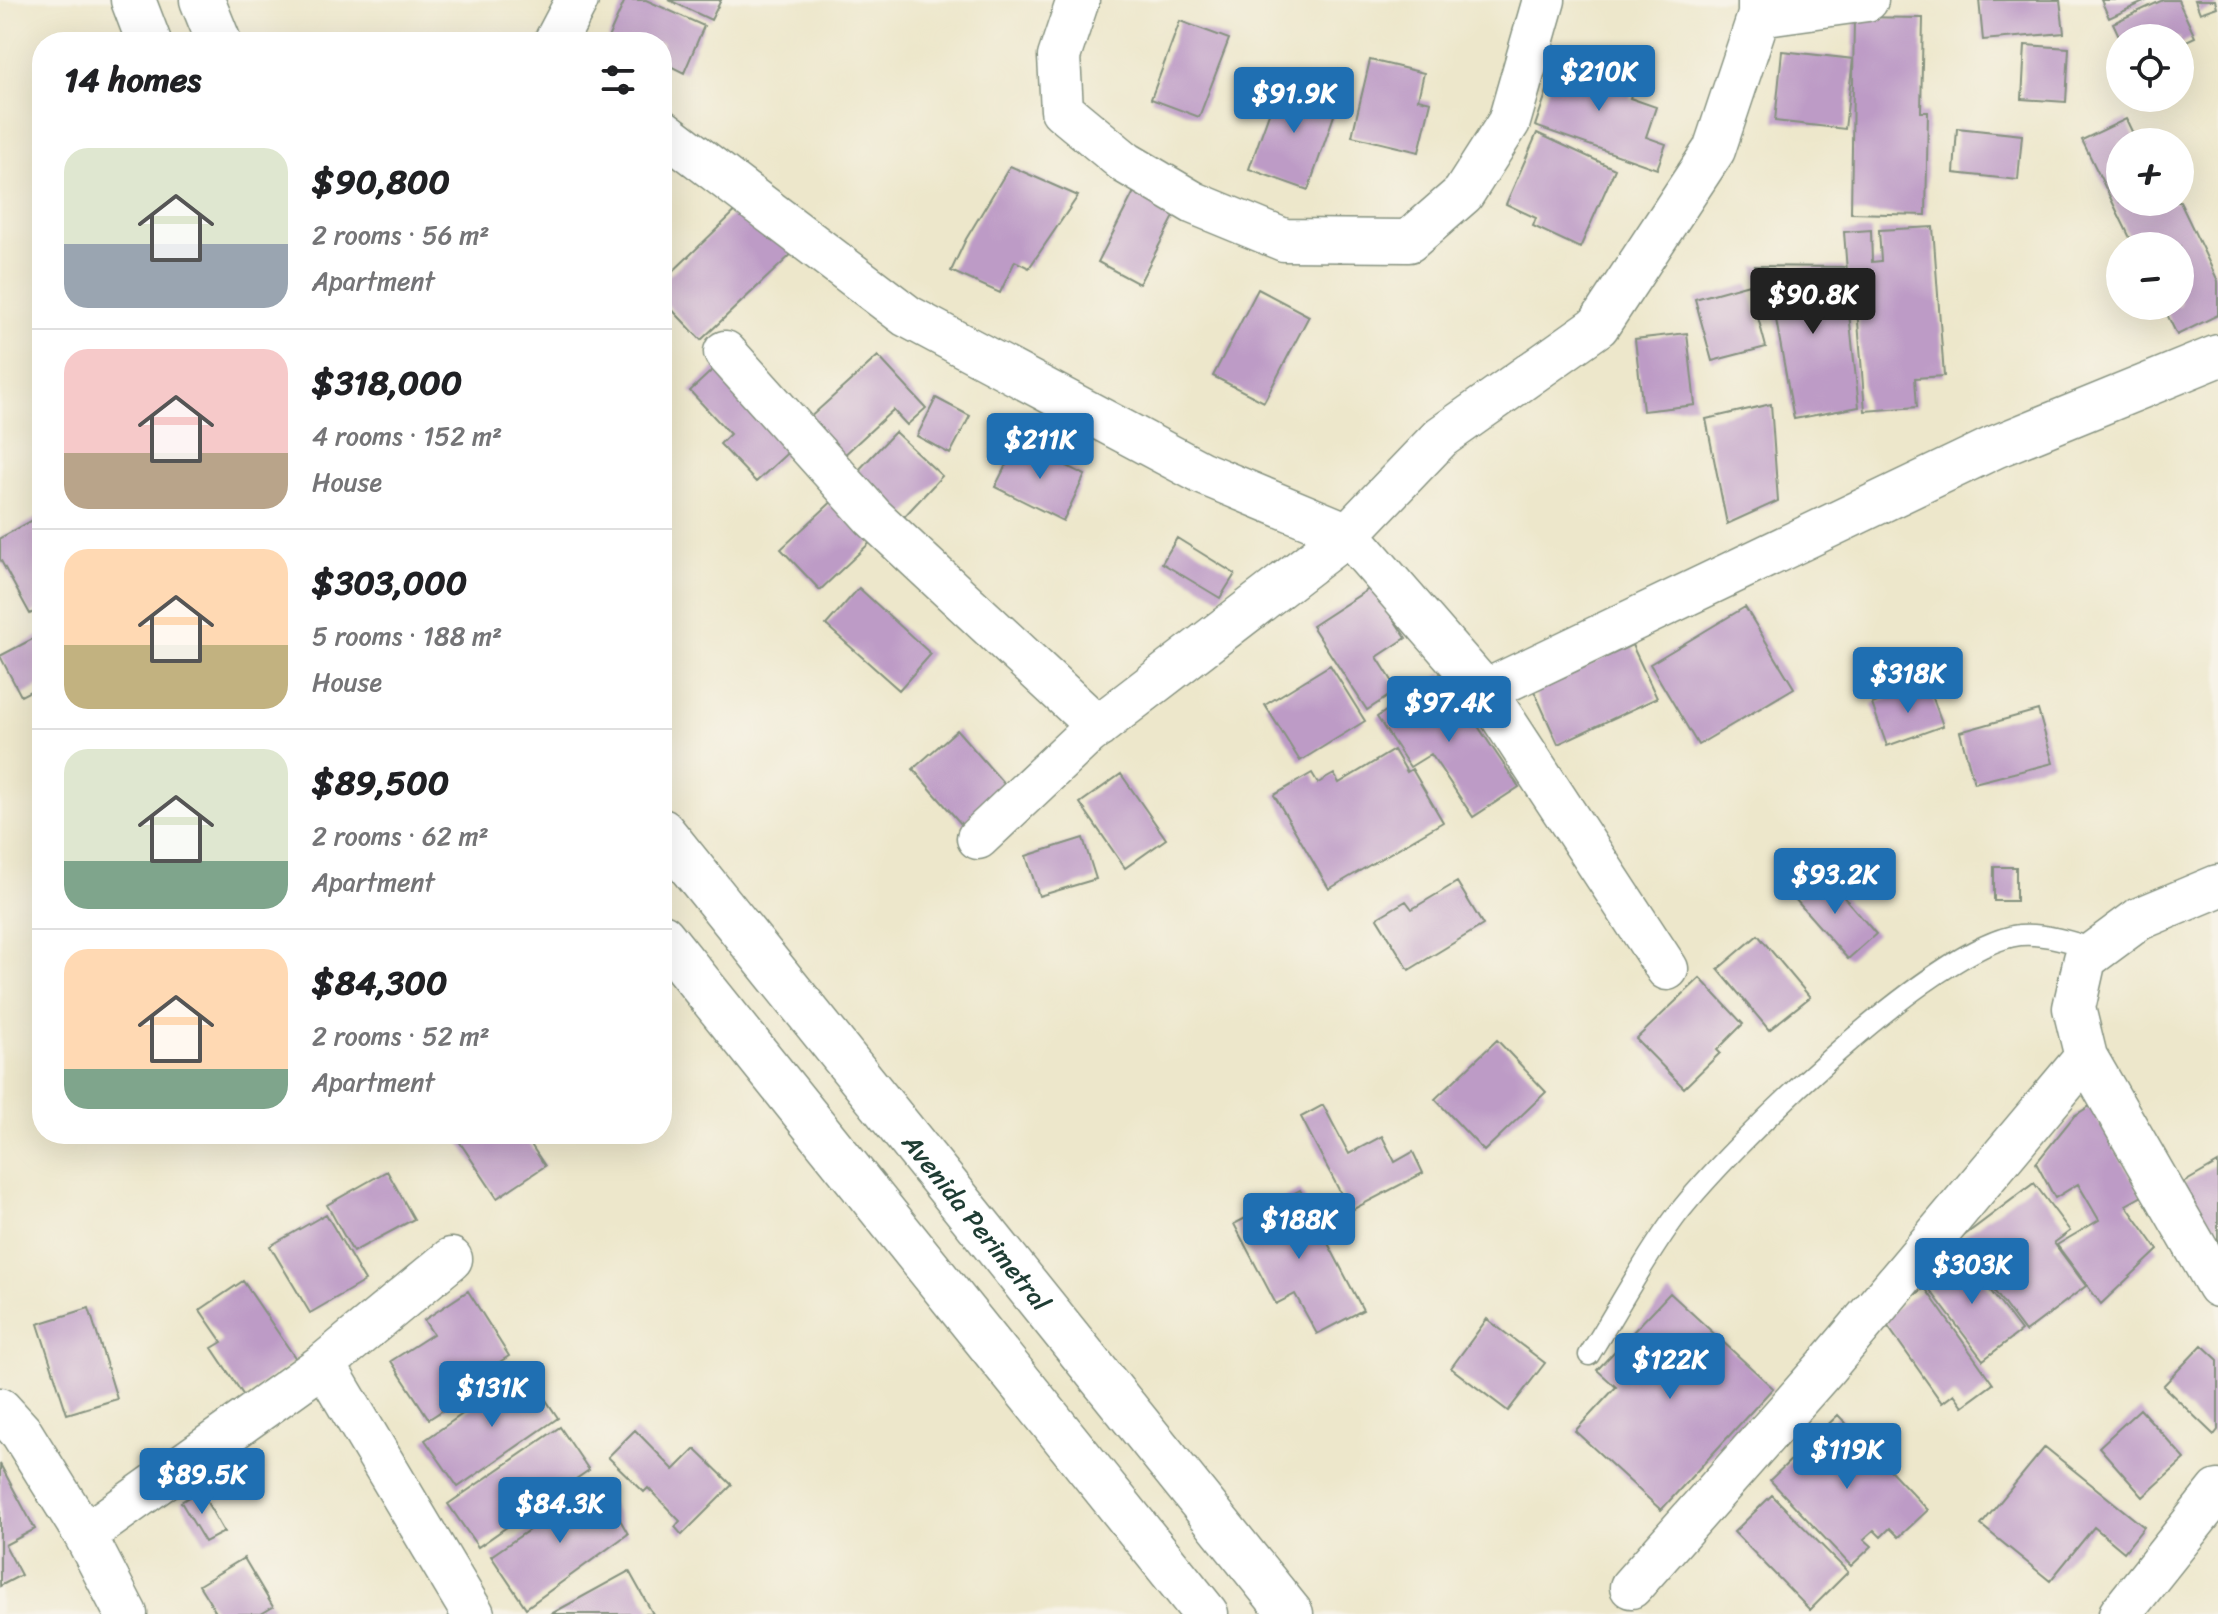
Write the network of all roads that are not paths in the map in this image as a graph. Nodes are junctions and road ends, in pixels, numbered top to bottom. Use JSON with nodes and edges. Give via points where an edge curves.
{"nodes":[{"id":1,"x":133,"y":0,"type":"edge"},
{"id":2,"x":202,"y":0,"type":"edge"},
{"id":3,"x":577,"y":0,"type":"edge"},
{"id":4,"x":1078,"y":0,"type":"edge"},
{"id":5,"x":1544,"y":0,"type":"edge"},
{"id":6,"x":1867,"y":0,"type":"edge"},
{"id":7,"x":1759,"y":8,"type":"edge"},
{"id":8,"x":145,"y":32,"type":"edge"},
{"id":9,"x":215,"y":32,"type":"edge"},
{"id":10,"x":560,"y":32,"type":"edge"},
{"id":11,"x":672,"y":138,"type":"edge"},
{"id":12,"x":725,"y":352,"type":"dead end"},
{"id":13,"x":2218,"y":356,"type":"edge"},
{"id":14,"x":1348,"y":534,"type":"junction"},
{"id":15,"x":1485,"y":691,"type":"junction"},
{"id":16,"x":1098,"y":727,"type":"junction"},
{"id":17,"x":978,"y":838,"type":"dead end"},
{"id":18,"x":672,"y":843,"type":"edge"},
{"id":19,"x":2218,"y":886,"type":"edge"},
{"id":20,"x":672,"y":948,"type":"edge"},
{"id":21,"x":2096,"y":950,"type":"junction"},
{"id":22,"x":1667,"y":969,"type":"dead end"},
{"id":23,"x":2086,"y":1057,"type":"junction"},
{"id":24,"x":451,"y":1259,"type":"dead end"},
{"id":25,"x":2218,"y":1286,"type":"edge"},
{"id":26,"x":1589,"y":1355,"type":"dead end"},
{"id":27,"x":324,"y":1364,"type":"junction"},
{"id":28,"x":0,"y":1409,"type":"edge"},
{"id":29,"x":2218,"y":1491,"type":"edge"},
{"id":30,"x":85,"y":1535,"type":"junction"},
{"id":31,"x":1631,"y":1587,"type":"dead end"},
{"id":32,"x":115,"y":1610,"type":"edge"},
{"id":33,"x":473,"y":1614,"type":"edge"},
{"id":34,"x":1206,"y":1614,"type":"edge"},
{"id":35,"x":1291,"y":1614,"type":"edge"},
{"id":36,"x":2120,"y":1614,"type":"edge"}],
"edges":[{"from":1,"to":8,"type":"main road"},
{"from":2,"to":9,"type":"main road"},
{"from":3,"to":10,"type":"street"},
{"from":4,"to":5,"type":"street","via":[[1059,57],[1062,110],[1126,163],[1194,203],[1284,240],[1409,241],[1463,194],[1509,122]]},
{"from":6,"to":7,"type":"street"},
{"from":7,"to":14,"type":"street","via":[[1714,150],[1598,326],[1441,437]]},
{"from":11,"to":14,"type":"street","via":[[907,316],[1202,473]]},
{"from":12,"to":16,"type":"street","via":[[873,517]]},
{"from":13,"to":15,"type":"street","via":[[1995,447]]},
{"from":14,"to":15,"type":"street"},
{"from":14,"to":16,"type":"street"},
{"from":15,"to":22,"type":"street"},
{"from":16,"to":17,"type":"street"},
{"from":18,"to":35,"type":"main road","name":"Avenida Perimetral"},
{"from":19,"to":21,"type":"street","via":[[2139,919]]},
{"from":20,"to":34,"type":"main road"},
{"from":21,"to":23,"type":"street","via":[[2085,959],[2074,1008]]},
{"from":21,"to":26,"type":"lane","via":[[2019,935],[1967,954],[1901,1001],[1838,1052],[1726,1159],[1676,1217]]},
{"from":23,"to":25,"type":"street"},
{"from":23,"to":31,"type":"street","via":[[1825,1368]]},
{"from":24,"to":27,"type":"street"},
{"from":27,"to":30,"type":"street"},
{"from":27,"to":33,"type":"street"},
{"from":28,"to":30,"type":"street","via":[[21,1432]]},
{"from":29,"to":36,"type":"street"},
{"from":30,"to":32,"type":"street"}]}
